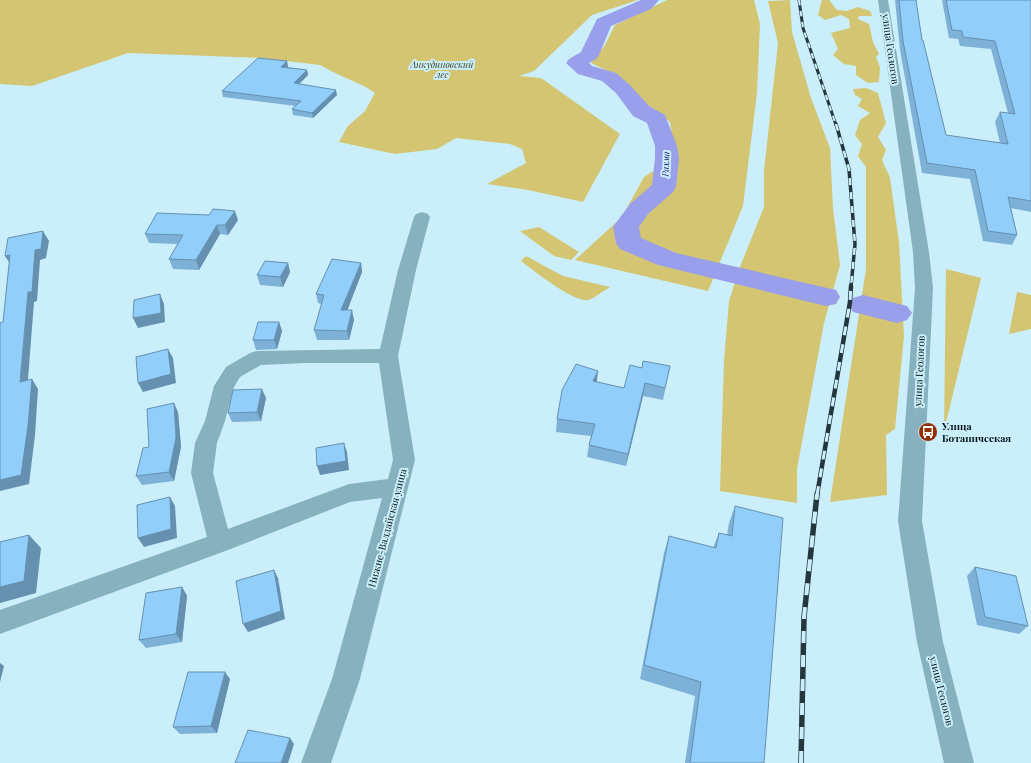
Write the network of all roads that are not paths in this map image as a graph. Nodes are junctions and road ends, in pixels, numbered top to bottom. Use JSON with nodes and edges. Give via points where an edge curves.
{"nodes":[{"id":1,"x":883,"y":0,"type":"edge"},
{"id":2,"x":422,"y":218,"type":"dead end"},
{"id":3,"x":388,"y":356,"type":"junction"},
{"id":4,"x":398,"y":488,"type":"junction"},
{"id":5,"x":220,"y":542,"type":"junction"},
{"id":6,"x":0,"y":622,"type":"edge"},
{"id":7,"x":316,"y":763,"type":"edge"},
{"id":8,"x":959,"y":763,"type":"edge"}],
"edges":[{"from":1,"to":8,"type":"street","name":"улица Геологов","via":[[921,252],[924,288],[910,521],[930,642]]},
{"from":2,"to":3,"type":"street","name":"Нижне-Валдайская улица"},
{"from":3,"to":4,"type":"street","name":"Нижне-Валдайская улица","via":[[404,460]]},
{"from":3,"to":5,"type":"street","via":[[257,358],[233,372],[224,386],[206,443],[202,473]]},
{"from":4,"to":5,"type":"street","via":[[349,493]]},
{"from":4,"to":7,"type":"street","name":"Нижне-Валдайская улица","via":[[346,679]]},
{"from":5,"to":6,"type":"street"}]}
